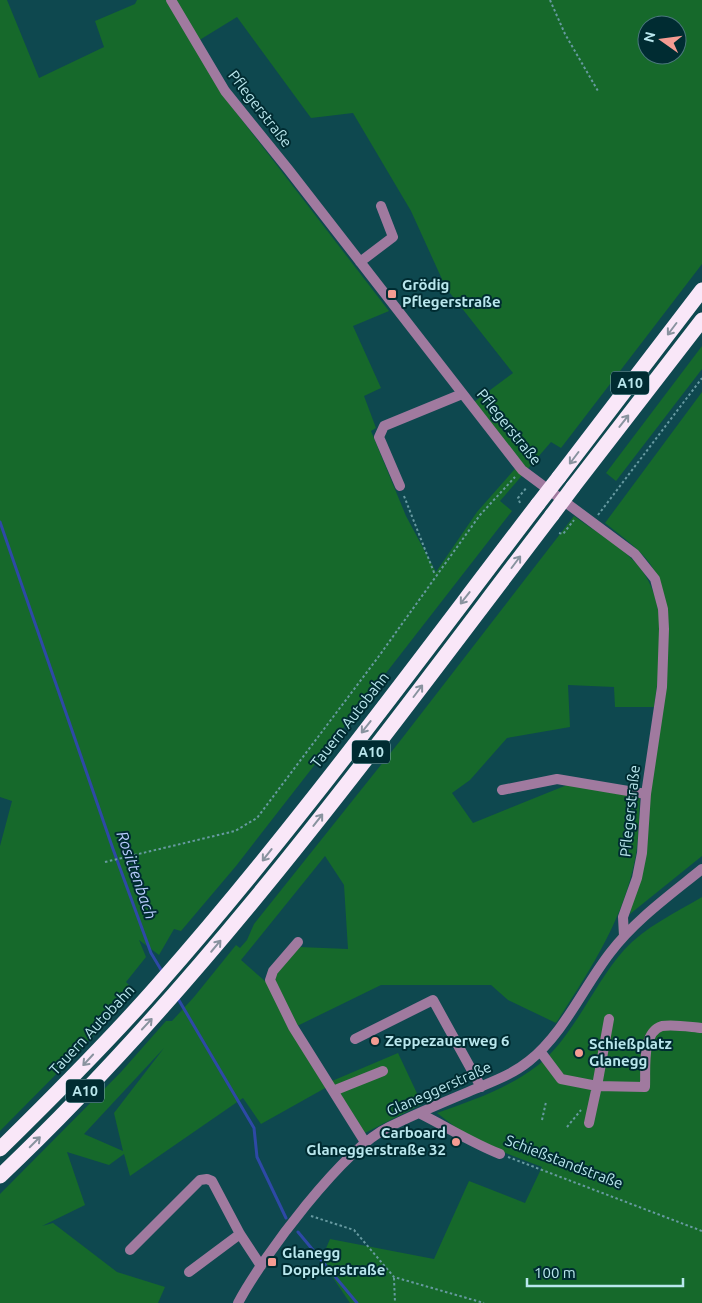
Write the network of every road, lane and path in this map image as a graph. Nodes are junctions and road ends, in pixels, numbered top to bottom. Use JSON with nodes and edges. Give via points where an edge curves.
{"nodes":[{"id":1,"x":171,"y":0,"type":"edge"},
{"id":2,"x":550,"y":0,"type":"edge"},
{"id":3,"x":598,"y":91,"type":"dead end"},
{"id":4,"x":381,"y":206,"type":"dead end"},
{"id":5,"x":360,"y":262,"type":"junction"},
{"id":6,"x":702,"y":290,"type":"edge"},
{"id":7,"x":702,"y":320,"type":"edge"},
{"id":8,"x":702,"y":378,"type":"edge"},
{"id":9,"x":462,"y":394,"type":"junction"},
{"id":10,"x":522,"y":470,"type":"junction"},
{"id":11,"x":532,"y":479,"type":"junction"},
{"id":12,"x":400,"y":486,"type":"joint"},
{"id":13,"x":520,"y":503,"type":"dead end"},
{"id":14,"x":579,"y":514,"type":"junction"},
{"id":15,"x":592,"y":523,"type":"junction"},
{"id":16,"x":559,"y":532,"type":"dead end"},
{"id":17,"x":435,"y":575,"type":"junction"},
{"id":18,"x":502,"y":790,"type":"dead end"},
{"id":19,"x":646,"y":794,"type":"junction"},
{"id":20,"x":105,"y":862,"type":"dead end"},
{"id":21,"x":702,"y":869,"type":"edge"},
{"id":22,"x":624,"y":936,"type":"junction"},
{"id":23,"x":298,"y":942,"type":"dead end"},
{"id":24,"x":609,"y":1020,"type":"dead end"},
{"id":25,"x":702,"y":1028,"type":"edge"},
{"id":26,"x":355,"y":1039,"type":"dead end"},
{"id":27,"x":540,"y":1051,"type":"junction"},
{"id":28,"x":383,"y":1071,"type":"dead end"},
{"id":29,"x":598,"y":1086,"type":"junction"},
{"id":30,"x":481,"y":1087,"type":"junction"},
{"id":31,"x":333,"y":1091,"type":"junction"},
{"id":32,"x":546,"y":1102,"type":"dead end"},
{"id":33,"x":593,"y":1105,"type":"junction"},
{"id":34,"x":419,"y":1113,"type":"junction"},
{"id":35,"x":542,"y":1120,"type":"dead end"},
{"id":36,"x":589,"y":1123,"type":"dead end"},
{"id":37,"x":566,"y":1127,"type":"dead end"},
{"id":38,"x":365,"y":1142,"type":"junction"},
{"id":39,"x":0,"y":1150,"type":"edge"},
{"id":40,"x":500,"y":1154,"type":"joint"},
{"id":41,"x":0,"y":1176,"type":"edge"},
{"id":42,"x":302,"y":1213,"type":"junction"},
{"id":43,"x":702,"y":1231,"type":"edge"},
{"id":44,"x":240,"y":1234,"type":"junction"},
{"id":45,"x":130,"y":1250,"type":"dead end"},
{"id":46,"x":261,"y":1266,"type":"junction"},
{"id":47,"x":190,"y":1272,"type":"dead end"},
{"id":48,"x":394,"y":1277,"type":"junction"},
{"id":49,"x":238,"y":1303,"type":"edge"},
{"id":50,"x":395,"y":1303,"type":"edge"},
{"id":51,"x":484,"y":1303,"type":"edge"}],
"edges":[{"from":1,"to":5,"type":"street","name":"Pflegerstraße","via":[[225,91]]},
{"from":2,"to":3,"type":"path"},
{"from":4,"to":5,"type":"street","via":[[393,236]]},
{"from":5,"to":9,"type":"street","name":"Pflegerstraße"},
{"from":6,"to":39,"type":"highway","name":"Tauern Autobahn","number":"A10","one_way":true,"bridge":true,"via":[[255,871],[174,968]]},
{"from":41,"to":7,"type":"highway","number":"A10","one_way":true,"bridge":true,"via":[[71,1106],[184,983],[334,800]]},
{"from":8,"to":15,"type":"path"},
{"from":9,"to":10,"type":"street","name":"Pflegerstraße"},
{"from":9,"to":12,"type":"street","via":[[384,426],[379,437]]},
{"from":10,"to":11,"type":"street","name":"Pflegerstraße"},
{"from":10,"to":17,"type":"path","via":[[480,515]]},
{"from":11,"to":13,"type":"path","via":[[518,498]]},
{"from":11,"to":14,"type":"street","name":"Pflegerstraße"},
{"from":12,"to":17,"type":"path"},
{"from":14,"to":15,"type":"street","name":"Pflegerstraße"},
{"from":14,"to":16,"type":"path","via":[[563,534]]},
{"from":15,"to":19,"type":"street","name":"Pflegerstraße","via":[[635,554],[656,579],[660,591],[664,629],[662,687]]},
{"from":17,"to":20,"type":"path","via":[[379,656],[257,818],[235,831]]},
{"from":18,"to":19,"type":"street","via":[[557,779]]},
{"from":19,"to":22,"type":"street","name":"Pflegerstraße","via":[[642,852],[637,878],[623,916]]},
{"from":21,"to":22,"type":"street","name":"Glaneggerstraße"},
{"from":22,"to":27,"type":"street","name":"Glaneggerstraße"},
{"from":23,"to":31,"type":"street","via":[[273,971],[270,980],[293,1027]]},
{"from":24,"to":29,"type":"street"},
{"from":25,"to":29,"type":"street","via":[[663,1026],[651,1034],[645,1087]]},
{"from":26,"to":30,"type":"street","via":[[433,1000]]},
{"from":27,"to":29,"type":"street","via":[[561,1079]]},
{"from":27,"to":30,"type":"street","name":"Glaneggerstraße","via":[[514,1071]]},
{"from":28,"to":31,"type":"street"},
{"from":29,"to":33,"type":"street"},
{"from":30,"to":34,"type":"street","name":"Glaneggerstraße"},
{"from":31,"to":38,"type":"street"},
{"from":32,"to":35,"type":"path"},
{"from":33,"to":36,"type":"street"},
{"from":33,"to":37,"type":"path","via":[[585,1106]]},
{"from":34,"to":38,"type":"street","name":"Glaneggerstraße","via":[[387,1127]]},
{"from":34,"to":40,"type":"street","name":"Schießstandstraße"},
{"from":38,"to":42,"type":"street","name":"Glaneggerstraße"},
{"from":40,"to":43,"type":"path","name":"Schießstandstraße"},
{"from":42,"to":46,"type":"street","name":"Glaneggerstraße"},
{"from":42,"to":48,"type":"path","via":[[354,1230]]},
{"from":44,"to":45,"type":"street","via":[[212,1182],[200,1180]]},
{"from":44,"to":46,"type":"street"},
{"from":44,"to":47,"type":"street"},
{"from":46,"to":49,"type":"street","name":"Glaneggerstraße"},
{"from":48,"to":50,"type":"path"},
{"from":48,"to":51,"type":"path"}]}
